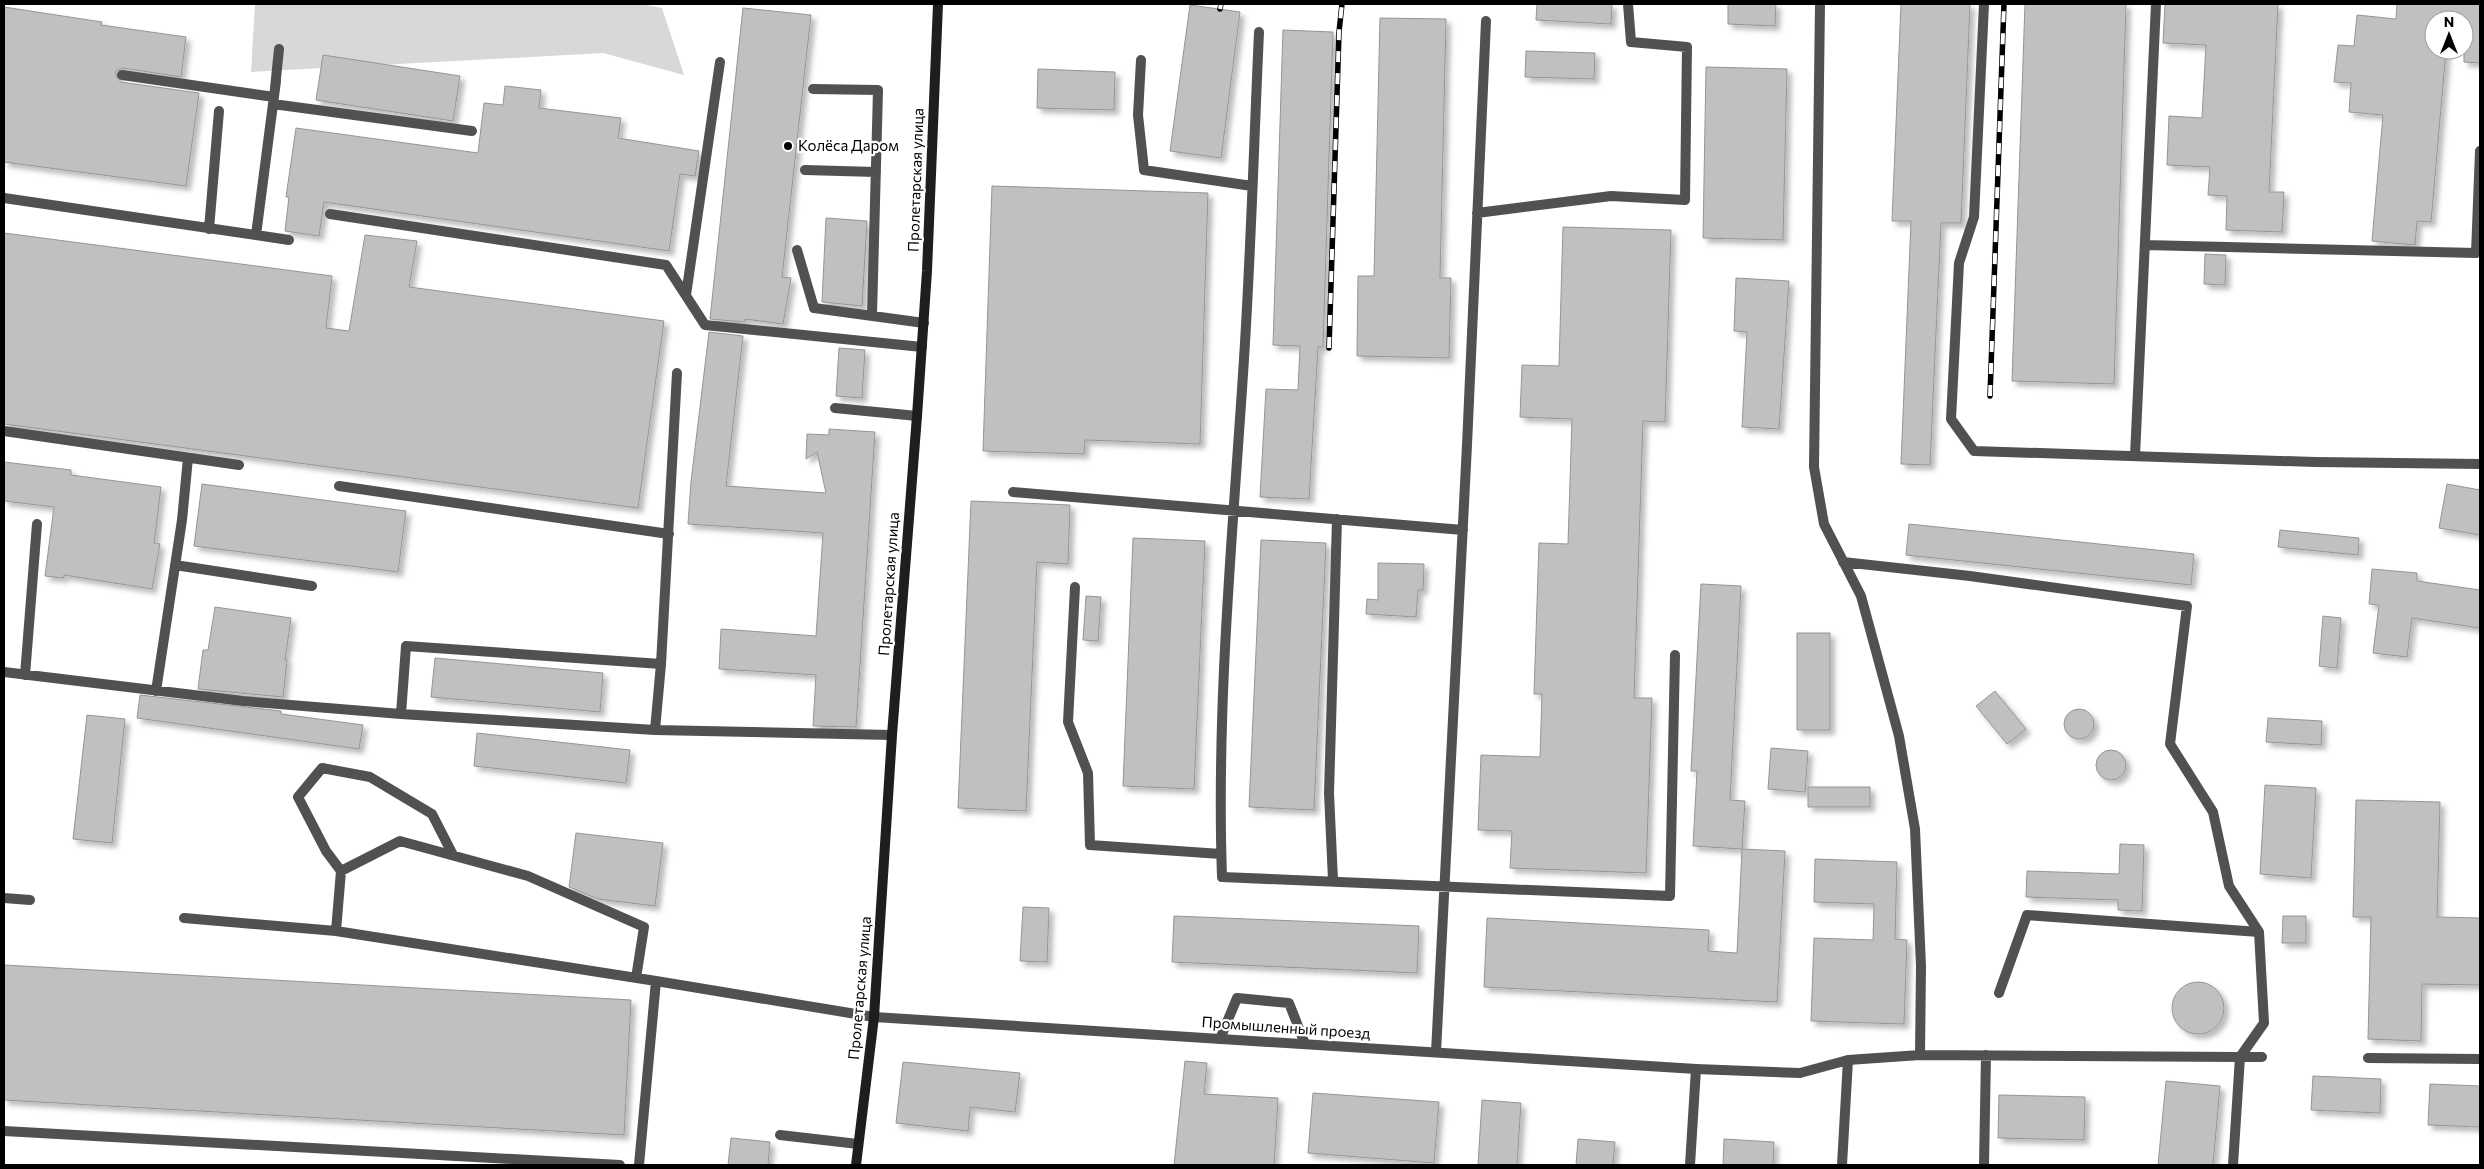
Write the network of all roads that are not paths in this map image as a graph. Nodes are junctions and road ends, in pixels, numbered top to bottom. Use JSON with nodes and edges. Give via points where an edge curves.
{"nodes":[{"id":1,"x":938,"y":4,"type":"edge"},
{"id":2,"x":1628,"y":4,"type":"edge"},
{"id":3,"x":1820,"y":4,"type":"edge"},
{"id":4,"x":1984,"y":4,"type":"edge"},
{"id":5,"x":2156,"y":4,"type":"edge"},
{"id":6,"x":1486,"y":21,"type":"dead end"},
{"id":7,"x":1259,"y":32,"type":"dead end"},
{"id":8,"x":279,"y":49,"type":"dead end"},
{"id":9,"x":1141,"y":60,"type":"dead end"},
{"id":10,"x":720,"y":62,"type":"dead end"},
{"id":11,"x":122,"y":75,"type":"dead end"},
{"id":12,"x":813,"y":89,"type":"dead end"},
{"id":13,"x":275,"y":93,"type":"junction"},
{"id":14,"x":219,"y":111,"type":"dead end"},
{"id":15,"x":472,"y":131,"type":"dead end"},
{"id":16,"x":2480,"y":151,"type":"edge"},
{"id":17,"x":805,"y":170,"type":"dead end"},
{"id":18,"x":876,"y":172,"type":"junction"},
{"id":19,"x":1252,"y":186,"type":"junction"},
{"id":20,"x":4,"y":198,"type":"edge"},
{"id":21,"x":1477,"y":213,"type":"junction"},
{"id":22,"x":330,"y":214,"type":"dead end"},
{"id":23,"x":209,"y":229,"type":"junction"},
{"id":24,"x":256,"y":235,"type":"junction"},
{"id":25,"x":289,"y":240,"type":"dead end"},
{"id":26,"x":2145,"y":245,"type":"junction"},
{"id":27,"x":798,"y":250,"type":"dead end"},
{"id":28,"x":686,"y":295,"type":"junction"},
{"id":29,"x":872,"y":315,"type":"junction"},
{"id":30,"x":924,"y":323,"type":"junction"},
{"id":31,"x":922,"y":346,"type":"junction"},
{"id":32,"x":677,"y":373,"type":"dead end"},
{"id":33,"x":835,"y":408,"type":"dead end"},
{"id":34,"x":917,"y":416,"type":"junction"},
{"id":35,"x":4,"y":431,"type":"edge"},
{"id":36,"x":2135,"y":456,"type":"junction"},
{"id":37,"x":188,"y":458,"type":"junction"},
{"id":38,"x":2480,"y":464,"type":"edge"},
{"id":39,"x":239,"y":465,"type":"dead end"},
{"id":40,"x":340,"y":486,"type":"dead end"},
{"id":41,"x":1013,"y":492,"type":"dead end"},
{"id":42,"x":1233,"y":510,"type":"junction"},
{"id":43,"x":1337,"y":519,"type":"junction"},
{"id":44,"x":38,"y":524,"type":"dead end"},
{"id":45,"x":1463,"y":530,"type":"junction"},
{"id":46,"x":669,"y":534,"type":"junction"},
{"id":47,"x":1843,"y":562,"type":"junction"},
{"id":48,"x":175,"y":565,"type":"junction"},
{"id":49,"x":312,"y":586,"type":"dead end"},
{"id":50,"x":1075,"y":587,"type":"dead end"},
{"id":51,"x":1675,"y":655,"type":"dead end"},
{"id":52,"x":660,"y":664,"type":"junction"},
{"id":53,"x":4,"y":672,"type":"edge"},
{"id":54,"x":25,"y":675,"type":"junction"},
{"id":55,"x":156,"y":691,"type":"junction"},
{"id":56,"x":401,"y":714,"type":"junction"},
{"id":57,"x":655,"y":730,"type":"junction"},
{"id":58,"x":892,"y":735,"type":"junction"},
{"id":59,"x":1221,"y":854,"type":"junction"},
{"id":60,"x":453,"y":855,"type":"junction"},
{"id":61,"x":342,"y":871,"type":"junction"},
{"id":62,"x":1333,"y":880,"type":"junction"},
{"id":63,"x":1445,"y":888,"type":"junction"},
{"id":64,"x":4,"y":898,"type":"edge"},
{"id":65,"x":30,"y":900,"type":"dead end"},
{"id":66,"x":184,"y":918,"type":"dead end"},
{"id":67,"x":336,"y":930,"type":"junction"},
{"id":68,"x":2258,"y":932,"type":"junction"},
{"id":69,"x":636,"y":978,"type":"junction"},
{"id":70,"x":656,"y":981,"type":"junction"},
{"id":71,"x":1999,"y":993,"type":"dead end"},
{"id":72,"x":874,"y":1017,"type":"junction"},
{"id":73,"x":1220,"y":1039,"type":"junction"},
{"id":74,"x":1305,"y":1044,"type":"junction"},
{"id":75,"x":1436,"y":1052,"type":"junction"},
{"id":76,"x":1920,"y":1055,"type":"junction"},
{"id":77,"x":1986,"y":1055,"type":"junction"},
{"id":78,"x":2240,"y":1057,"type":"junction"},
{"id":79,"x":2262,"y":1057,"type":"dead end"},
{"id":80,"x":2368,"y":1058,"type":"dead end"},
{"id":81,"x":2480,"y":1059,"type":"edge"},
{"id":82,"x":1848,"y":1060,"type":"junction"},
{"id":83,"x":1696,"y":1069,"type":"junction"},
{"id":84,"x":4,"y":1132,"type":"edge"},
{"id":85,"x":780,"y":1135,"type":"dead end"},
{"id":86,"x":858,"y":1144,"type":"junction"},
{"id":87,"x":620,"y":1165,"type":"edge"},
{"id":88,"x":639,"y":1165,"type":"edge"},
{"id":89,"x":856,"y":1165,"type":"edge"},
{"id":90,"x":1690,"y":1165,"type":"edge"},
{"id":91,"x":1842,"y":1165,"type":"edge"},
{"id":92,"x":1984,"y":1165,"type":"edge"},
{"id":93,"x":2232,"y":1165,"type":"edge"}],
"edges":[{"from":1,"to":30,"type":"street","name":"Пролетарская улица"},
{"from":2,"to":21,"type":"street","via":[[1631,42],[1687,48],[1685,200],[1611,196]]},
{"from":3,"to":47,"type":"street","via":[[1814,466],[1824,524]]},
{"from":4,"to":36,"type":"street","via":[[1974,217],[1959,263],[1951,419],[1974,451]]},
{"from":5,"to":26,"type":"street"},
{"from":6,"to":21,"type":"street"},
{"from":7,"to":19,"type":"street"},
{"from":8,"to":13,"type":"street"},
{"from":9,"to":19,"type":"street","via":[[1138,115],[1144,170]]},
{"from":10,"to":28,"type":"street"},
{"from":11,"to":13,"type":"street"},
{"from":12,"to":18,"type":"street","via":[[878,90]]},
{"from":13,"to":15,"type":"street"},
{"from":13,"to":24,"type":"street"},
{"from":14,"to":23,"type":"street"},
{"from":16,"to":26,"type":"street","via":[[2476,253]]},
{"from":17,"to":18,"type":"street"},
{"from":18,"to":29,"type":"street"},
{"from":19,"to":42,"type":"street"},
{"from":20,"to":23,"type":"street"},
{"from":21,"to":45,"type":"street"},
{"from":22,"to":28,"type":"street","via":[[666,265]]},
{"from":23,"to":24,"type":"street"},
{"from":24,"to":25,"type":"street"},
{"from":26,"to":36,"type":"street"},
{"from":27,"to":29,"type":"street","via":[[814,308]]},
{"from":28,"to":31,"type":"street","via":[[705,325]]},
{"from":29,"to":30,"type":"street"},
{"from":30,"to":31,"type":"street","name":"Пролетарская улица"},
{"from":31,"to":34,"type":"street","name":"Пролетарская улица"},
{"from":32,"to":46,"type":"street"},
{"from":33,"to":34,"type":"street"},
{"from":34,"to":58,"type":"street","name":"Пролетарская улица"},
{"from":35,"to":37,"type":"street"},
{"from":36,"to":38,"type":"street"},
{"from":37,"to":39,"type":"street"},
{"from":37,"to":48,"type":"street"},
{"from":40,"to":46,"type":"street"},
{"from":41,"to":42,"type":"street"},
{"from":42,"to":43,"type":"street"},
{"from":42,"to":59,"type":"street"},
{"from":43,"to":45,"type":"street"},
{"from":43,"to":62,"type":"street","via":[[1329,793]]},
{"from":44,"to":54,"type":"street"},
{"from":45,"to":63,"type":"street"},
{"from":46,"to":52,"type":"street"},
{"from":47,"to":68,"type":"street","via":[[2187,606],[2170,744],[2213,812],[2229,886]]},
{"from":47,"to":76,"type":"street","via":[[1861,596],[1894,718],[1915,829],[1921,966]]},
{"from":48,"to":49,"type":"street"},
{"from":48,"to":55,"type":"street"},
{"from":50,"to":59,"type":"street","via":[[1068,722],[1088,773],[1090,845]]},
{"from":51,"to":63,"type":"street","via":[[1670,896]]},
{"from":52,"to":56,"type":"street","via":[[406,646]]},
{"from":52,"to":57,"type":"street"},
{"from":53,"to":54,"type":"street"},
{"from":54,"to":55,"type":"street"},
{"from":55,"to":56,"type":"street"},
{"from":56,"to":57,"type":"street"},
{"from":57,"to":58,"type":"street"},
{"from":58,"to":72,"type":"street","name":"Пролетарская улица"},
{"from":59,"to":62,"type":"street","via":[[1222,877]]},
{"from":60,"to":61,"type":"street","via":[[400,841]]},
{"from":60,"to":61,"type":"street","via":[[432,814],[370,777],[322,768],[298,797],[326,851]]},
{"from":60,"to":69,"type":"street","via":[[528,876],[644,927]]},
{"from":61,"to":67,"type":"street"},
{"from":62,"to":63,"type":"street"},
{"from":63,"to":75,"type":"street"},
{"from":64,"to":65,"type":"street"},
{"from":66,"to":67,"type":"street","name":"Промышленный проезд"},
{"from":67,"to":69,"type":"street","name":"Промышленный проезд"},
{"from":68,"to":71,"type":"street","via":[[2027,915]]},
{"from":68,"to":78,"type":"street","via":[[2264,1023]]},
{"from":69,"to":70,"type":"street","name":"Промышленный проезд"},
{"from":70,"to":72,"type":"street","name":"Промышленный проезд"},
{"from":70,"to":88,"type":"street"},
{"from":72,"to":73,"type":"street","name":"Промышленный проезд"},
{"from":72,"to":86,"type":"street","name":"Пролетарская улица"},
{"from":73,"to":74,"type":"street","name":"Промышленный проезд"},
{"from":73,"to":74,"type":"street","via":[[1237,998],[1289,1003]]},
{"from":74,"to":75,"type":"street","name":"Промышленный проезд"},
{"from":75,"to":83,"type":"street","name":"Промышленный проезд"},
{"from":76,"to":77,"type":"street","name":"Промышленный проезд"},
{"from":76,"to":82,"type":"street","name":"Промышленный проезд"},
{"from":77,"to":78,"type":"street","name":"Промышленный проезд"},
{"from":77,"to":92,"type":"street"},
{"from":78,"to":79,"type":"street","name":"Промышленный проезд"},
{"from":78,"to":93,"type":"street"},
{"from":80,"to":81,"type":"street"},
{"from":82,"to":83,"type":"street","name":"Промышленный проезд","via":[[1800,1073]]},
{"from":82,"to":91,"type":"street"},
{"from":83,"to":90,"type":"street"},
{"from":84,"to":87,"type":"street"},
{"from":85,"to":86,"type":"street"},
{"from":86,"to":89,"type":"street","name":"Пролетарская улица"}]}
